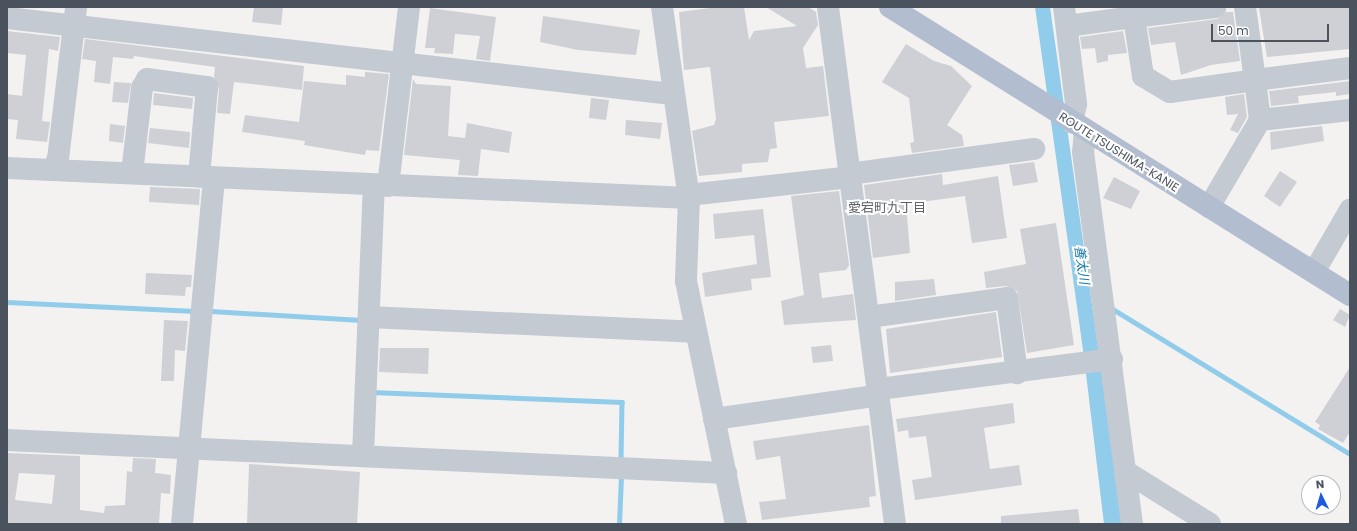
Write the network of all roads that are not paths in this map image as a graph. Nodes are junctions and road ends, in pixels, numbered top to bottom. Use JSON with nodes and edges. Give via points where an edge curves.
{"nodes":[{"id":1,"x":409,"y":7,"type":"edge"},
{"id":2,"x":662,"y":7,"type":"edge"},
{"id":3,"x":828,"y":7,"type":"edge"},
{"id":4,"x":890,"y":7,"type":"edge"},
{"id":5,"x":1215,"y":7,"type":"edge"},
{"id":6,"x":1245,"y":7,"type":"edge"},
{"id":7,"x":75,"y":16,"type":"edge"},
{"id":8,"x":1065,"y":17,"type":"edge"},
{"id":9,"x":1134,"y":17,"type":"junction"},
{"id":10,"x":7,"y":18,"type":"edge"},
{"id":11,"x":402,"y":63,"type":"junction"},
{"id":12,"x":1350,"y":68,"type":"edge"},
{"id":13,"x":1255,"y":80,"type":"junction"},
{"id":14,"x":672,"y":94,"type":"junction"},
{"id":15,"x":1350,"y":110,"type":"edge"},
{"id":16,"x":1260,"y":120,"type":"junction"},
{"id":17,"x":1078,"y":126,"type":"junction"},
{"id":18,"x":1034,"y":149,"type":"dead end"},
{"id":19,"x":7,"y":168,"type":"edge"},
{"id":20,"x":53,"y":170,"type":"junction"},
{"id":21,"x":132,"y":173,"type":"junction"},
{"id":22,"x":850,"y":176,"type":"junction"},
{"id":23,"x":207,"y":178,"type":"junction"},
{"id":24,"x":381,"y":185,"type":"junction"},
{"id":25,"x":689,"y":196,"type":"junction"},
{"id":26,"x":1209,"y":207,"type":"junction"},
{"id":27,"x":1350,"y":210,"type":"edge"},
{"id":28,"x":1314,"y":272,"type":"junction"},
{"id":29,"x":1350,"y":295,"type":"edge"},
{"id":30,"x":369,"y":317,"type":"junction"},
{"id":31,"x":869,"y":317,"type":"junction"},
{"id":32,"x":695,"y":332,"type":"junction"},
{"id":33,"x":1109,"y":359,"type":"junction"},
{"id":34,"x":1017,"y":372,"type":"junction"},
{"id":35,"x":879,"y":389,"type":"junction"},
{"id":36,"x":714,"y":418,"type":"junction"},
{"id":37,"x":7,"y":440,"type":"edge"},
{"id":38,"x":189,"y":449,"type":"junction"},
{"id":39,"x":363,"y":456,"type":"junction"},
{"id":40,"x":1125,"y":471,"type":"junction"},
{"id":41,"x":726,"y":473,"type":"junction"},
{"id":42,"x":182,"y":524,"type":"edge"},
{"id":43,"x":736,"y":524,"type":"edge"},
{"id":44,"x":895,"y":524,"type":"edge"},
{"id":45,"x":1132,"y":524,"type":"edge"},
{"id":46,"x":1210,"y":524,"type":"edge"}],
"edges":[{"from":1,"to":11,"type":"street"},
{"from":2,"to":14,"type":"street"},
{"from":3,"to":22,"type":"street"},
{"from":4,"to":17,"type":"main road","name":"ROUTE TSUSHIMA-KANIE"},
{"from":5,"to":9,"type":"street"},
{"from":6,"to":13,"type":"street"},
{"from":7,"to":10,"type":"street"},
{"from":7,"to":11,"type":"street"},
{"from":7,"to":20,"type":"street","via":[[58,159]]},
{"from":8,"to":9,"type":"street"},
{"from":8,"to":17,"type":"street"},
{"from":9,"to":13,"type":"street","via":[[1143,76],[1170,92]]},
{"from":11,"to":14,"type":"street"},
{"from":11,"to":24,"type":"street"},
{"from":12,"to":13,"type":"street"},
{"from":13,"to":16,"type":"street"},
{"from":14,"to":25,"type":"street"},
{"from":15,"to":16,"type":"street"},
{"from":16,"to":26,"type":"street"},
{"from":17,"to":26,"type":"main road","name":"ROUTE TSUSHIMA-KANIE"},
{"from":17,"to":33,"type":"street"},
{"from":18,"to":22,"type":"street"},
{"from":19,"to":20,"type":"street"},
{"from":20,"to":21,"type":"street"},
{"from":21,"to":23,"type":"street"},
{"from":21,"to":23,"type":"street","via":[[142,88],[147,80],[207,87]]},
{"from":22,"to":25,"type":"street"},
{"from":22,"to":31,"type":"street"},
{"from":23,"to":24,"type":"street"},
{"from":23,"to":38,"type":"street"},
{"from":24,"to":25,"type":"street"},
{"from":24,"to":30,"type":"street"},
{"from":25,"to":32,"type":"street","via":[[686,281]]},
{"from":26,"to":28,"type":"main road","name":"ROUTE TSUSHIMA-KANIE"},
{"from":27,"to":28,"type":"street"},
{"from":28,"to":29,"type":"main road","name":"ROUTE TSUSHIMA-KANIE"},
{"from":30,"to":32,"type":"street"},
{"from":30,"to":39,"type":"street"},
{"from":31,"to":34,"type":"street","via":[[1007,298]]},
{"from":31,"to":35,"type":"street"},
{"from":32,"to":36,"type":"street"},
{"from":33,"to":34,"type":"street"},
{"from":33,"to":40,"type":"street"},
{"from":34,"to":35,"type":"street"},
{"from":35,"to":36,"type":"street","via":[[873,396]]},
{"from":35,"to":44,"type":"street"},
{"from":36,"to":41,"type":"street"},
{"from":37,"to":38,"type":"street"},
{"from":38,"to":39,"type":"street"},
{"from":38,"to":42,"type":"street"},
{"from":39,"to":41,"type":"street"},
{"from":40,"to":45,"type":"street"},
{"from":40,"to":46,"type":"street"},
{"from":41,"to":43,"type":"street"}]}
